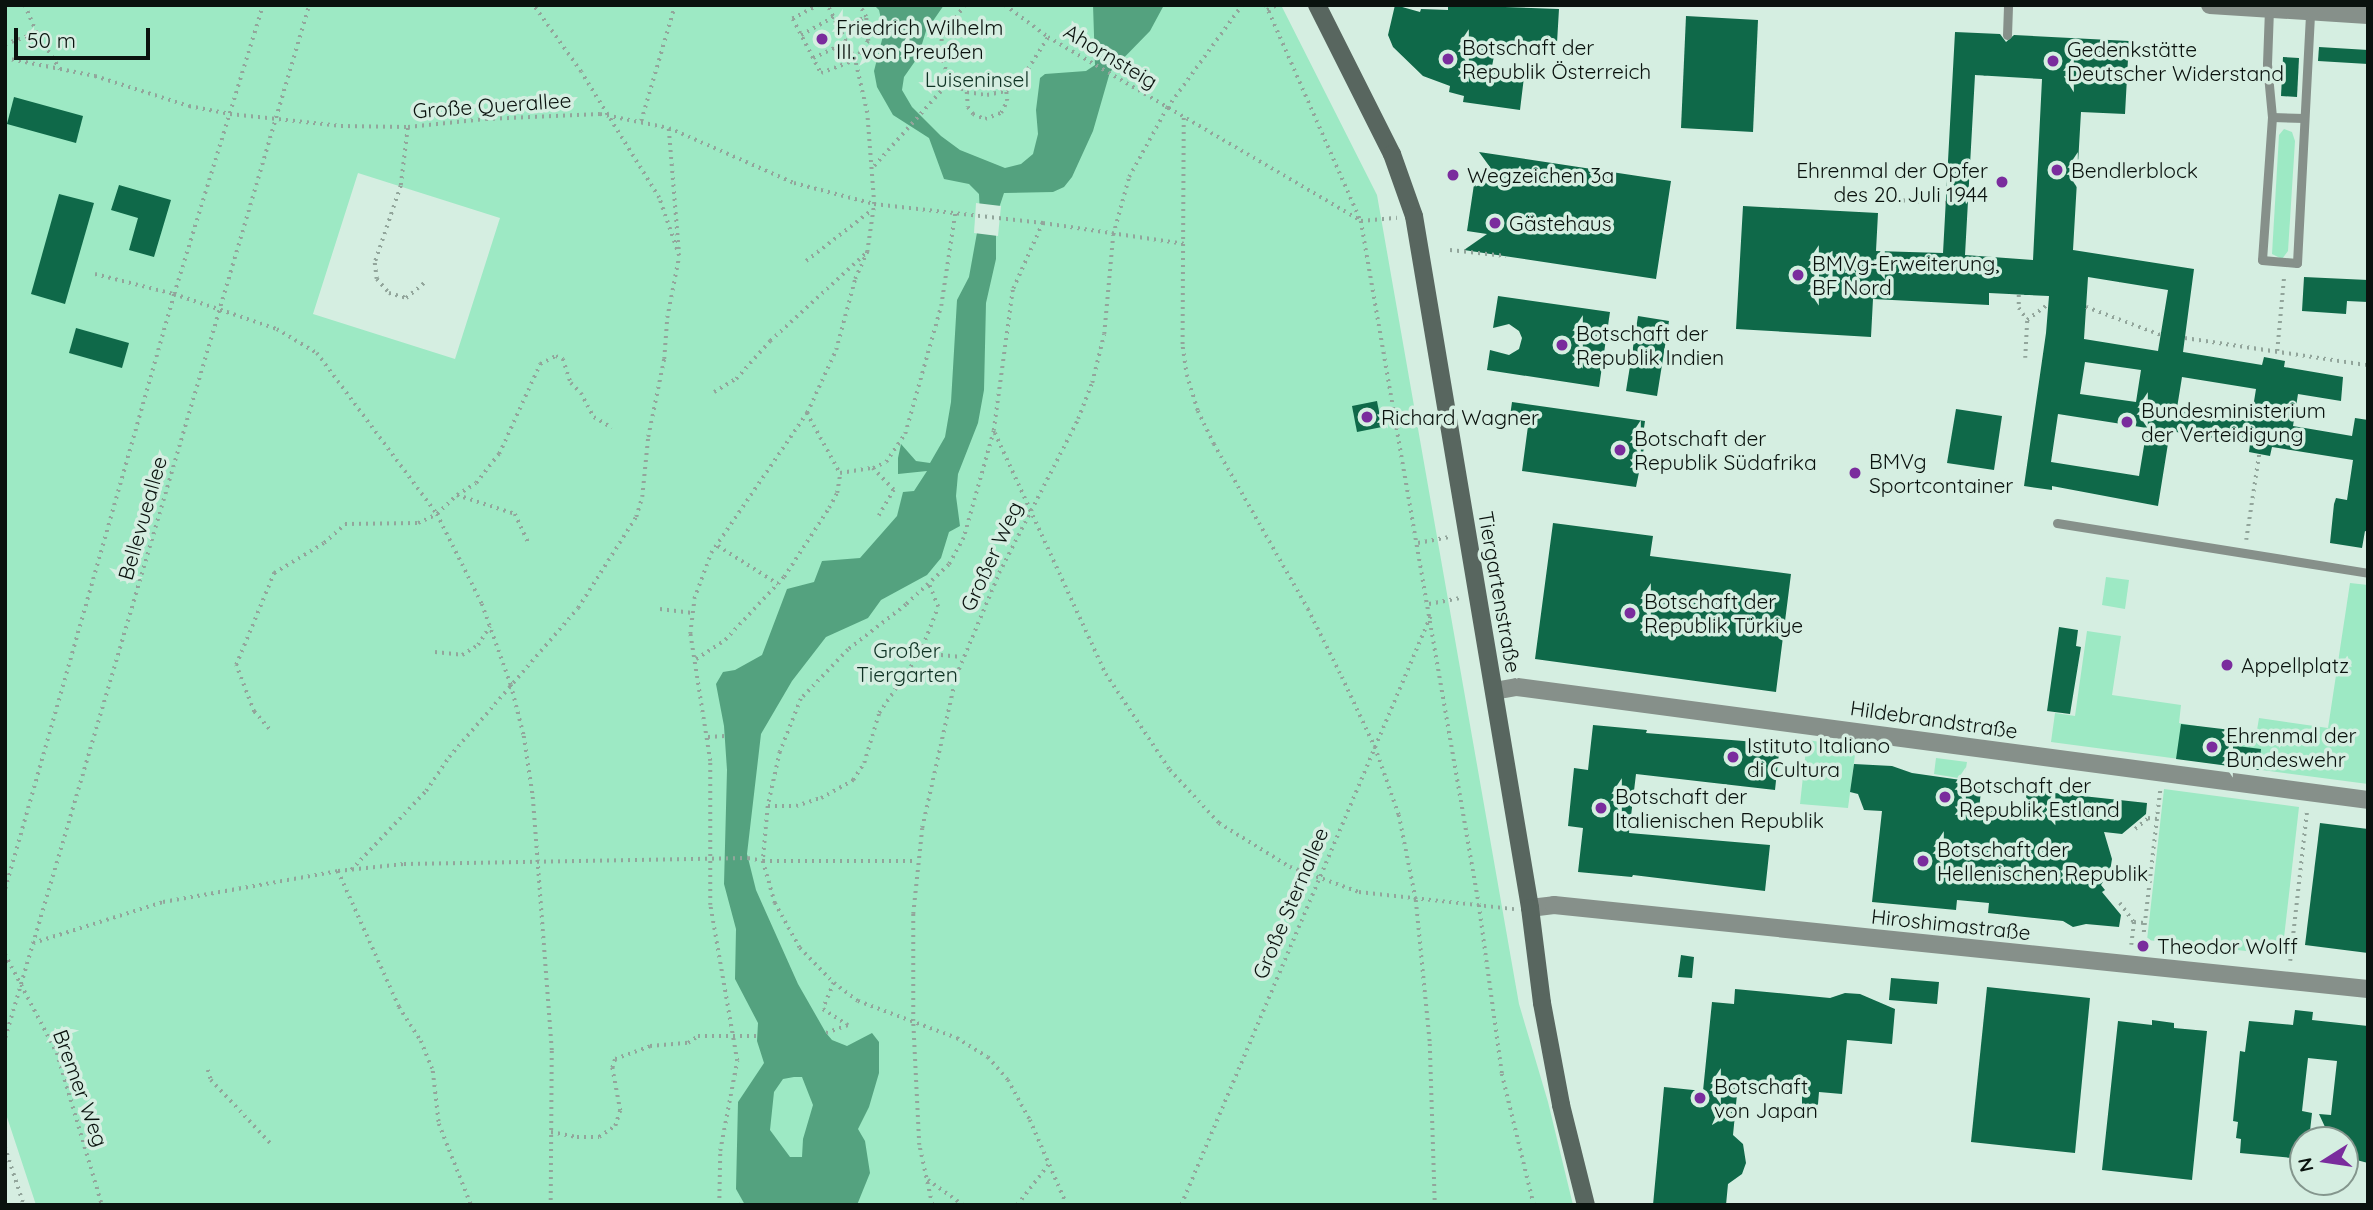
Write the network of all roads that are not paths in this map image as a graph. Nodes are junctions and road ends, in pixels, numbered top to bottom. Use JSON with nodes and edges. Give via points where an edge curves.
{"nodes":[{"id":1,"x":1317,"y":5,"type":"edge"},
{"id":2,"x":2008,"y":5,"type":"edge"},
{"id":3,"x":2210,"y":5,"type":"edge"},
{"id":4,"x":2269,"y":9,"type":"junction"},
{"id":5,"x":2310,"y":12,"type":"junction"},
{"id":6,"x":2368,"y":15,"type":"edge"},
{"id":7,"x":2007,"y":35,"type":"dead end"},
{"id":8,"x":2272,"y":117,"type":"junction"},
{"id":9,"x":2304,"y":118,"type":"junction"},
{"id":10,"x":2057,"y":523,"type":"dead end"},
{"id":11,"x":2368,"y":573,"type":"edge"},
{"id":12,"x":1494,"y":691,"type":"junction"},
{"id":13,"x":2368,"y":800,"type":"edge"},
{"id":14,"x":1524,"y":908,"type":"junction"},
{"id":15,"x":2368,"y":989,"type":"edge"},
{"id":16,"x":1586,"y":1205,"type":"edge"}],
"edges":[{"from":1,"to":12,"type":"main road","name":"Tiergartenstraße","via":[[1392,154],[1414,216]]},
{"from":2,"to":7,"type":"lane"},
{"from":3,"to":4,"type":"street"},
{"from":4,"to":5,"type":"street"},
{"from":4,"to":8,"type":"lane","via":[[2267,64]]},
{"from":5,"to":6,"type":"street"},
{"from":5,"to":9,"type":"lane"},
{"from":8,"to":9,"type":"lane"},
{"from":8,"to":9,"type":"lane","via":[[2263,260],[2297,263]]},
{"from":10,"to":11,"type":"lane"},
{"from":12,"to":13,"type":"street","name":"Hildebrandstraße","via":[[1517,687]]},
{"from":12,"to":14,"type":"main road","name":"Tiergartenstraße"},
{"from":14,"to":15,"type":"street","name":"Hiroshimastraße","via":[[1553,905]]},
{"from":14,"to":16,"type":"main road","name":"Tiergartenstraße"}]}
